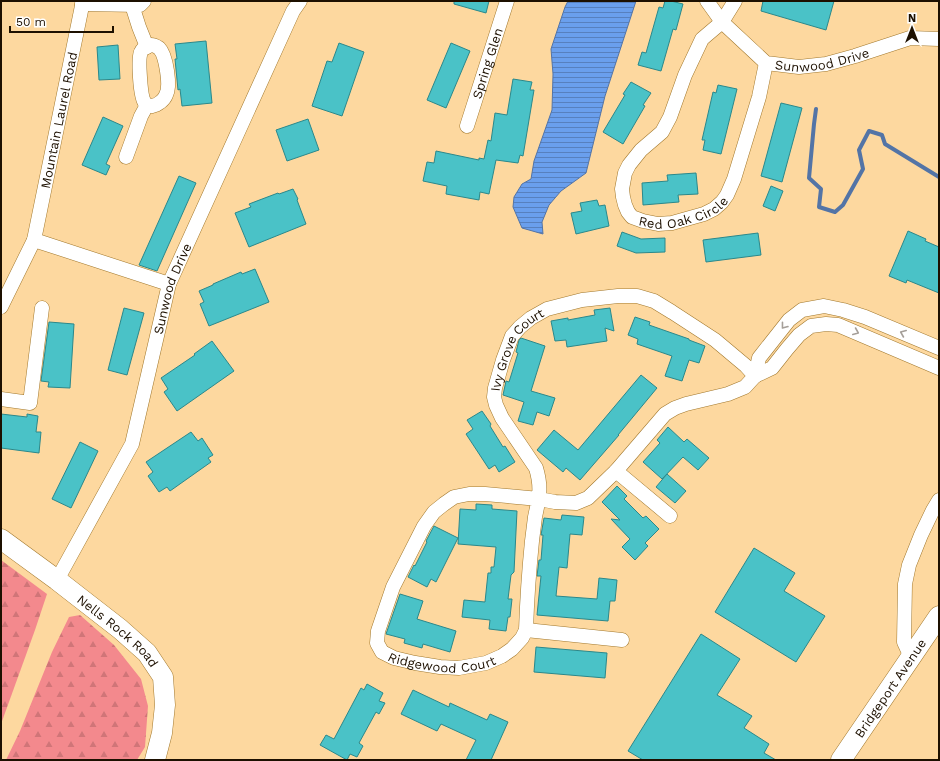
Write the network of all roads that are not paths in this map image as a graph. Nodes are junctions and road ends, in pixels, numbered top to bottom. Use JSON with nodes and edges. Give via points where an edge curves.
{"nodes":[{"id":1,"x":300,"y":1,"type":"edge"},
{"id":2,"x":507,"y":1,"type":"edge"},
{"id":3,"x":707,"y":1,"type":"edge"},
{"id":4,"x":735,"y":1,"type":"edge"},
{"id":5,"x":83,"y":2,"type":"edge"},
{"id":6,"x":138,"y":3,"type":"edge"},
{"id":7,"x":722,"y":22,"type":"junction"},
{"id":8,"x":939,"y":39,"type":"edge"},
{"id":9,"x":146,"y":46,"type":"junction"},
{"id":10,"x":766,"y":63,"type":"junction"},
{"id":11,"x":147,"y":105,"type":"junction"},
{"id":12,"x":467,"y":126,"type":"dead end"},
{"id":13,"x":126,"y":157,"type":"dead end"},
{"id":14,"x":34,"y":240,"type":"junction"},
{"id":15,"x":169,"y":284,"type":"junction"},
{"id":16,"x":1,"y":307,"type":"edge"},
{"id":17,"x":42,"y":308,"type":"dead end"},
{"id":18,"x":843,"y":310,"type":"junction"},
{"id":19,"x":838,"y":325,"type":"junction"},
{"id":20,"x":939,"y":348,"type":"edge"},
{"id":21,"x":939,"y":368,"type":"edge"},
{"id":22,"x":755,"y":376,"type":"junction"},
{"id":23,"x":1,"y":399,"type":"edge"},
{"id":24,"x":616,"y":471,"type":"junction"},
{"id":25,"x":539,"y":500,"type":"junction"},
{"id":26,"x":939,"y":500,"type":"edge"},
{"id":27,"x":670,"y":516,"type":"dead end"},
{"id":28,"x":1,"y":539,"type":"edge"},
{"id":29,"x":57,"y":580,"type":"junction"},
{"id":30,"x":939,"y":616,"type":"edge"},
{"id":31,"x":526,"y":630,"type":"junction"},
{"id":32,"x":622,"y":640,"type":"dead end"},
{"id":33,"x":911,"y":657,"type":"junction"},
{"id":34,"x":155,"y":760,"type":"edge"},
{"id":35,"x":841,"y":760,"type":"edge"}],
"edges":[{"from":1,"to":15,"type":"street","name":"Sunwood Drive","via":[[293,11]]},
{"from":2,"to":12,"type":"street","name":"Spring Glen"},
{"from":3,"to":7,"type":"street","name":"Sunwood Drive"},
{"from":4,"to":7,"type":"street","name":"Red Oak Circle"},
{"from":5,"to":6,"type":"street"},
{"from":5,"to":14,"type":"street","name":"Mountain Laurel Road"},
{"from":6,"to":9,"type":"street","via":[[139,27]]},
{"from":7,"to":10,"type":"street","name":"Sunwood Drive"},
{"from":7,"to":10,"type":"street","name":"Red Oak Circle","via":[[702,38],[662,132],[641,150],[625,173],[623,196],[632,217],[650,223],[672,223],[704,214],[722,202],[734,179],[759,97]]},
{"from":8,"to":10,"type":"street","name":"Sunwood Drive","via":[[910,38],[826,64],[799,67]]},
{"from":9,"to":11,"type":"street","via":[[140,53],[139,64],[141,91]]},
{"from":9,"to":11,"type":"street","via":[[155,45],[160,49],[168,82],[167,94],[159,104]]},
{"from":11,"to":13,"type":"street"},
{"from":14,"to":15,"type":"street"},
{"from":14,"to":16,"type":"street","name":"Mountain Laurel Road"},
{"from":15,"to":29,"type":"street","name":"Sunwood Drive","via":[[132,444]]},
{"from":17,"to":23,"type":"street","via":[[30,404]]},
{"from":18,"to":19,"type":"street"},
{"from":20,"to":18,"type":"street","one_way":true},
{"from":18,"to":22,"type":"street","one_way":true,"via":[[824,306],[802,310],[789,320],[759,358]]},
{"from":19,"to":21,"type":"street","one_way":true},
{"from":19,"to":22,"type":"street","via":[[811,326],[799,335],[772,368]]},
{"from":22,"to":24,"type":"street","via":[[745,386],[728,394],[686,404],[665,414]]},
{"from":22,"to":25,"type":"street","name":"Ivy Grove Court","via":[[715,340],[654,301],[637,296],[582,300],[547,309],[531,318],[512,336],[494,397],[502,418],[536,468],[539,478]]},
{"from":24,"to":25,"type":"street","via":[[588,498],[576,503]]},
{"from":24,"to":27,"type":"street"},
{"from":25,"to":31,"type":"street","via":[[529,574]]},
{"from":25,"to":31,"type":"street","name":"Ridgewood Court","via":[[469,494],[454,497],[434,512],[424,526],[393,587],[378,631],[377,643],[382,652],[394,658],[440,667],[460,668],[486,663],[502,656],[512,649]]},
{"from":26,"to":33,"type":"street","via":[[908,565],[905,584],[904,642]]},
{"from":28,"to":29,"type":"main road","name":"Nells Rock Road"},
{"from":29,"to":34,"type":"main road","name":"Nells Rock Road","via":[[147,653],[163,677],[165,705]]},
{"from":30,"to":33,"type":"main road","name":"Bridgeport Avenue"},
{"from":31,"to":32,"type":"street"},
{"from":33,"to":35,"type":"main road","name":"Bridgeport Avenue"}]}
